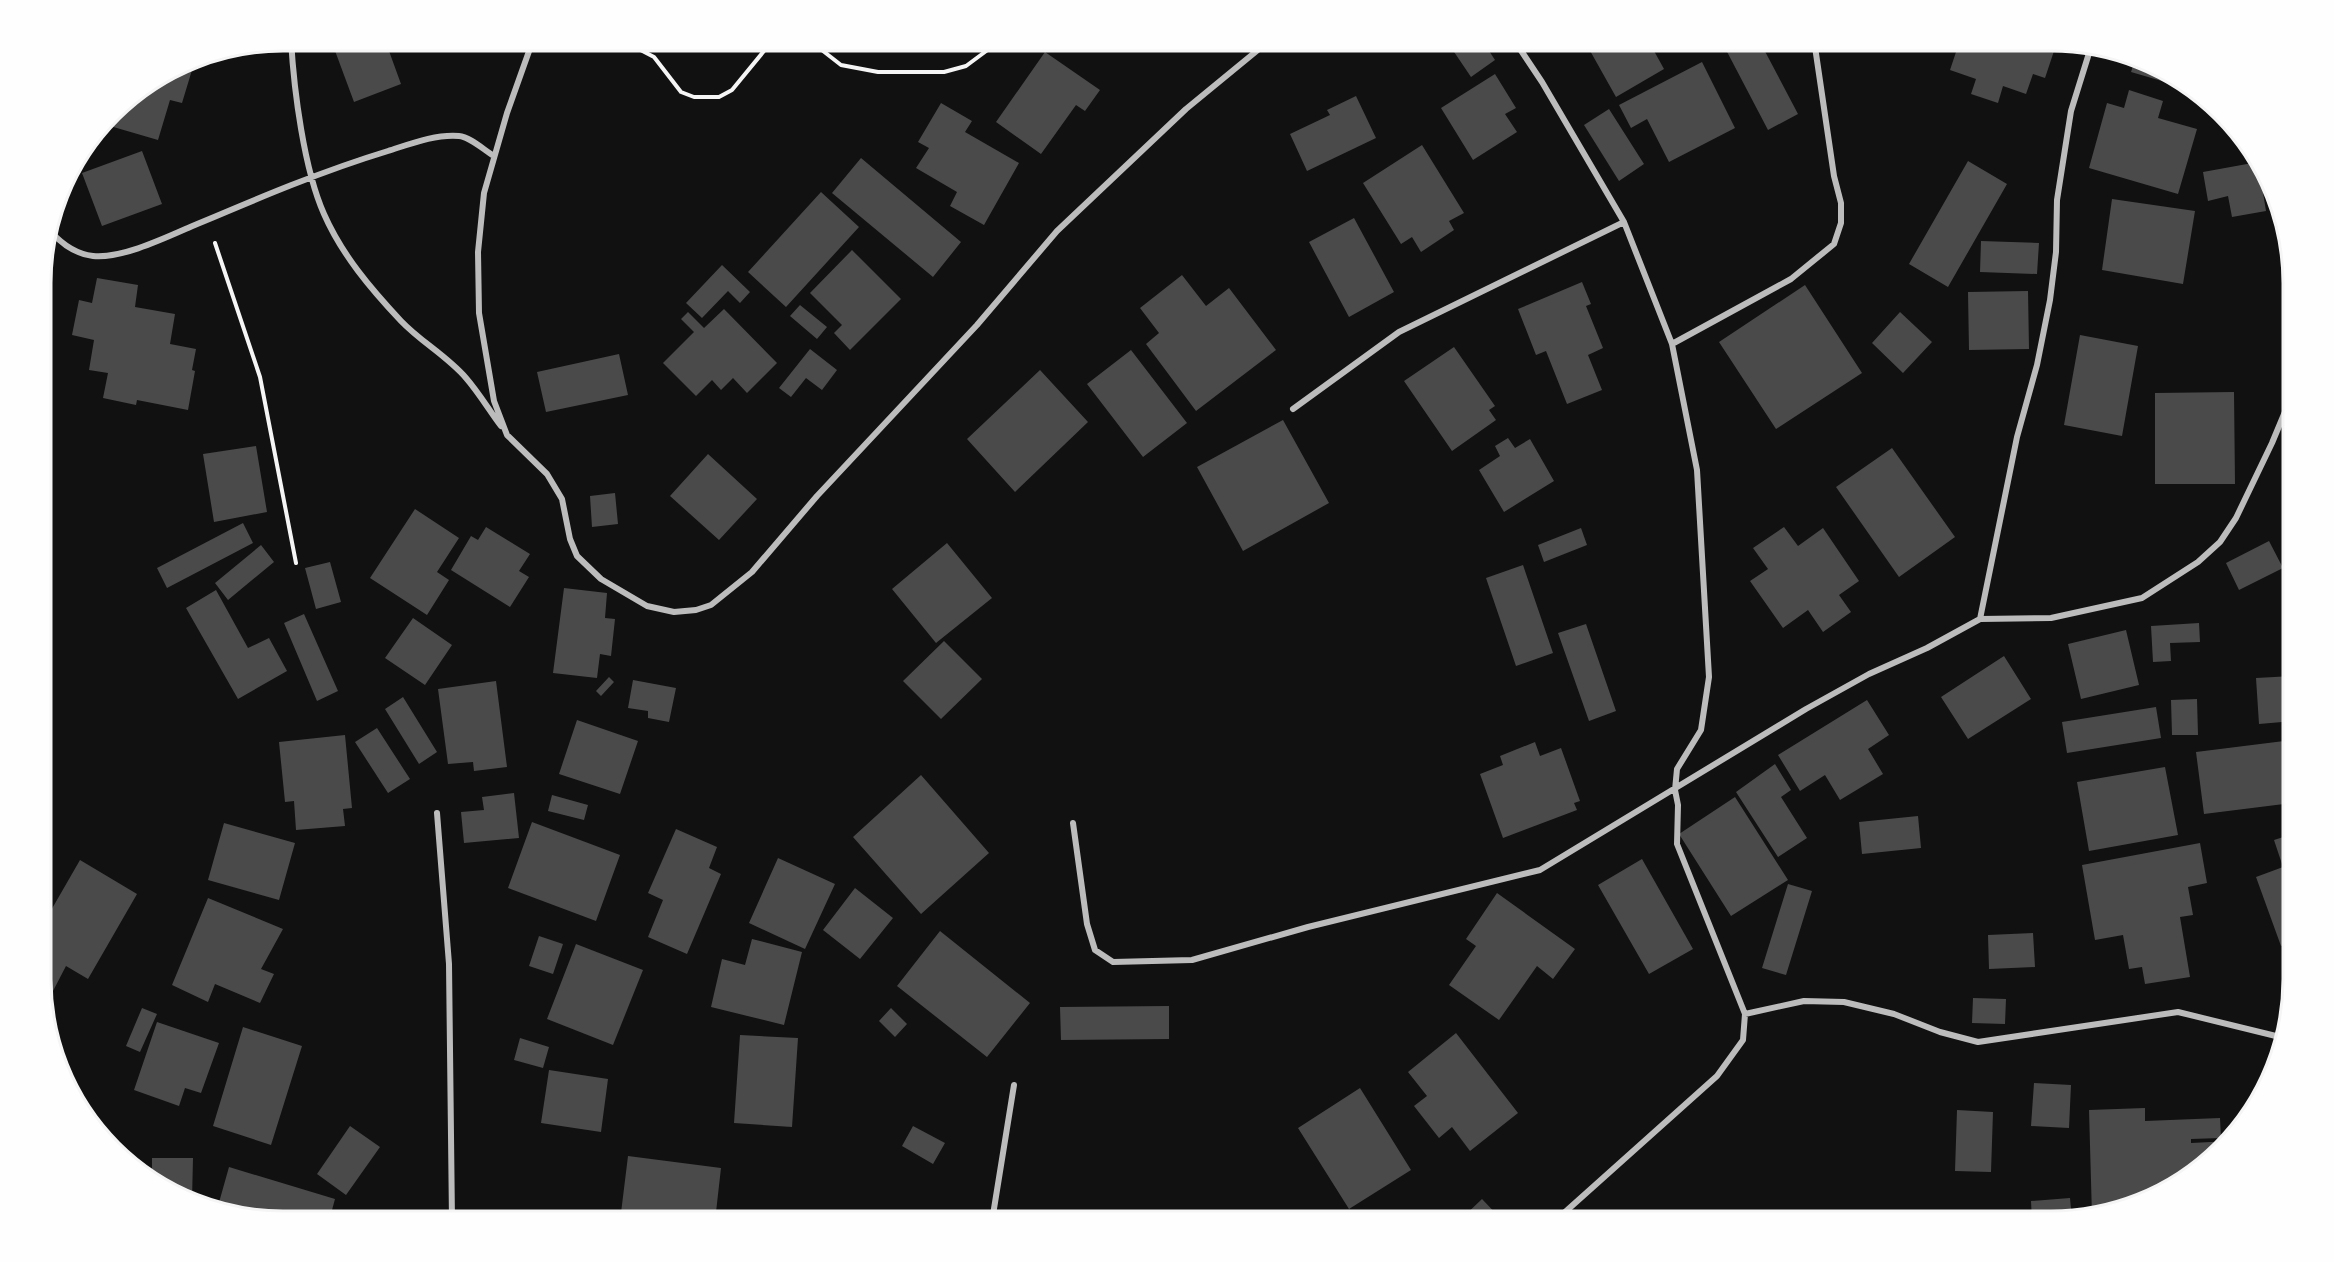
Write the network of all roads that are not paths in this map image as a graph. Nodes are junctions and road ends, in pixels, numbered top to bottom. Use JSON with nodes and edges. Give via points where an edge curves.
{"nodes":[{"id":1,"x":292,"y":51,"type":"edge"},
{"id":2,"x":529,"y":51,"type":"edge"},
{"id":3,"x":1257,"y":51,"type":"edge"},
{"id":4,"x":1521,"y":51,"type":"edge"},
{"id":5,"x":1816,"y":51,"type":"edge"},
{"id":6,"x":2089,"y":54,"type":"edge"},
{"id":7,"x":494,"y":156,"type":"junction"},
{"id":8,"x":312,"y":176,"type":"junction"},
{"id":9,"x":1624,"y":222,"type":"junction"},
{"id":10,"x":55,"y":236,"type":"edge"},
{"id":11,"x":1672,"y":344,"type":"junction"},
{"id":12,"x":1293,"y":409,"type":"dead end"},
{"id":13,"x":2283,"y":417,"type":"edge"},
{"id":14,"x":507,"y":435,"type":"junction"},
{"id":15,"x":1980,"y":619,"type":"junction"},
{"id":16,"x":1675,"y":790,"type":"junction"},
{"id":17,"x":437,"y":813,"type":"dead end"},
{"id":18,"x":1073,"y":823,"type":"dead end"},
{"id":19,"x":1745,"y":1014,"type":"junction"},
{"id":20,"x":2276,"y":1036,"type":"edge"},
{"id":21,"x":1014,"y":1085,"type":"dead end"},
{"id":22,"x":452,"y":1211,"type":"edge"},
{"id":23,"x":994,"y":1211,"type":"edge"},
{"id":24,"x":1566,"y":1211,"type":"edge"}],
"edges":[{"from":1,"to":8,"type":"street"},
{"from":2,"to":7,"type":"street"},
{"from":3,"to":14,"type":"street","via":[[1186,109],[1057,231],[752,572],[711,605],[674,612],[647,606],[601,579],[577,556],[562,499],[547,474]]},
{"from":4,"to":9,"type":"street"},
{"from":5,"to":11,"type":"street","via":[[1841,203],[1841,223],[1834,244],[1791,279]]},
{"from":6,"to":15,"type":"street","via":[[2072,111],[2057,200],[2050,300]]},
{"from":7,"to":8,"type":"street","via":[[461,136],[441,137]]},
{"from":7,"to":14,"type":"street","via":[[484,193],[478,252],[479,313],[494,400]]},
{"from":8,"to":10,"type":"street","via":[[168,236],[109,255],[77,252]]},
{"from":8,"to":14,"type":"street","via":[[324,214],[364,279],[403,323],[466,378]]},
{"from":9,"to":11,"type":"street"},
{"from":9,"to":12,"type":"street","via":[[1399,332]]},
{"from":11,"to":16,"type":"street","via":[[1697,470],[1709,677],[1701,730],[1677,769]]},
{"from":13,"to":15,"type":"street","via":[[2236,518],[2220,542],[2198,562],[2142,598],[2051,618]]},
{"from":15,"to":16,"type":"street","via":[[1815,704]]},
{"from":16,"to":18,"type":"street","via":[[1540,870],[1191,960],[1113,962],[1095,950],[1087,924]]},
{"from":16,"to":19,"type":"street","via":[[1677,844]]},
{"from":17,"to":22,"type":"street","via":[[449,964]]},
{"from":19,"to":20,"type":"street","via":[[1804,1001],[1844,1002],[1978,1042],[2178,1012]]},
{"from":19,"to":24,"type":"street","via":[[1743,1040],[1718,1076]]},
{"from":21,"to":23,"type":"street"}]}
